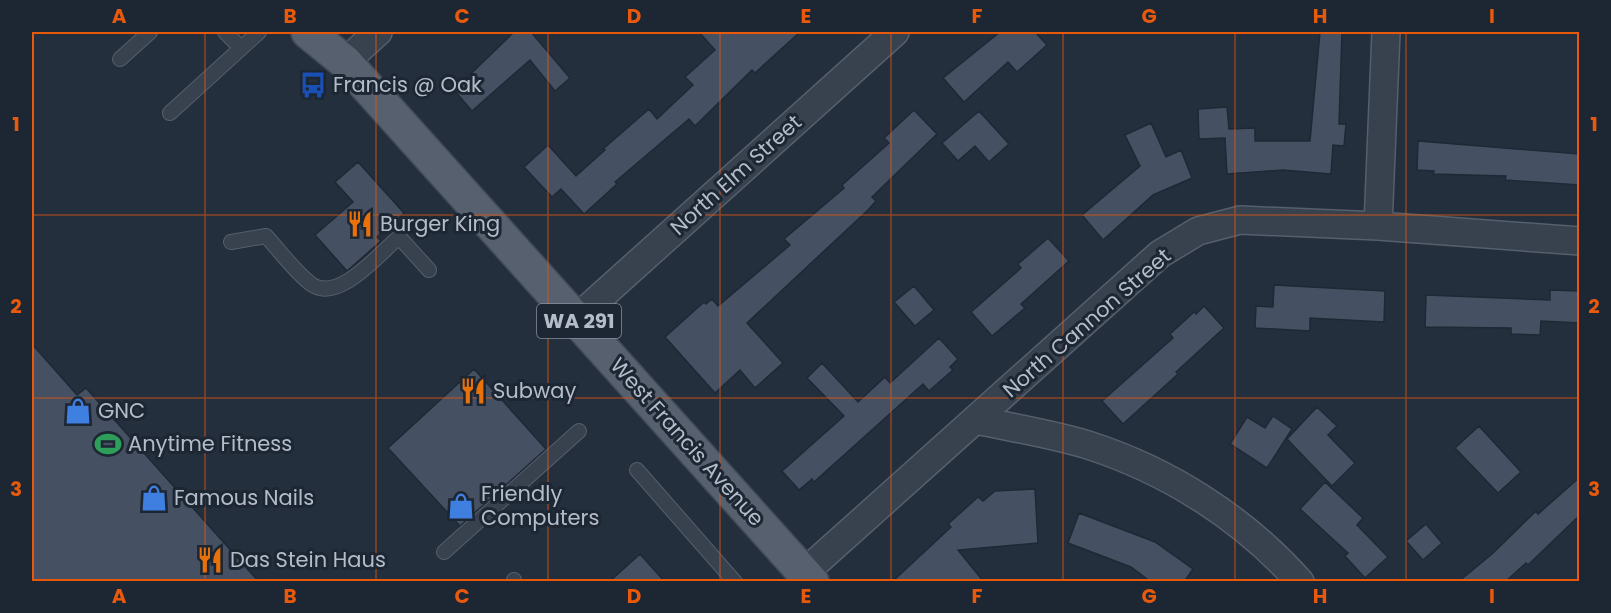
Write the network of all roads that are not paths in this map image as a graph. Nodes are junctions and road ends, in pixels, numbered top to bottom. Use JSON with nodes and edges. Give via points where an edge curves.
{"nodes":[{"id":1,"x":150,"y":32,"type":"edge"},
{"id":2,"x":225,"y":32,"type":"edge"},
{"id":3,"x":259,"y":32,"type":"edge"},
{"id":4,"x":308,"y":32,"type":"edge"},
{"id":5,"x":328,"y":32,"type":"edge"},
{"id":6,"x":378,"y":32,"type":"edge"},
{"id":7,"x":895,"y":32,"type":"edge"},
{"id":8,"x":1386,"y":32,"type":"edge"},
{"id":9,"x":241,"y":48,"type":"junction"},
{"id":10,"x":120,"y":59,"type":"dead end"},
{"id":11,"x":345,"y":62,"type":"junction"},
{"id":12,"x":170,"y":113,"type":"dead end"},
{"id":13,"x":1378,"y":226,"type":"junction"},
{"id":14,"x":1580,"y":241,"type":"edge"},
{"id":15,"x":231,"y":242,"type":"dead end"},
{"id":16,"x":429,"y":270,"type":"dead end"},
{"id":17,"x":577,"y":318,"type":"junction"},
{"id":18,"x":977,"y":420,"type":"junction"},
{"id":19,"x":579,"y":431,"type":"dead end"},
{"id":20,"x":637,"y":470,"type":"dead end"},
{"id":21,"x":444,"y":552,"type":"dead end"},
{"id":22,"x":808,"y":577,"type":"edge"},
{"id":23,"x":735,"y":582,"type":"edge"},
{"id":24,"x":1300,"y":582,"type":"edge"}],
"edges":[{"from":1,"to":10,"type":"lane"},
{"from":2,"to":9,"type":"lane"},
{"from":3,"to":9,"type":"lane"},
{"from":4,"to":11,"type":"main road","name":"West Francis Avenue","number":"WA 291"},
{"from":5,"to":11,"type":"main road","name":"West Francis Avenue","number":"WA 291"},
{"from":6,"to":11,"type":"street"},
{"from":7,"to":17,"type":"street","name":"North Elm Street"},
{"from":8,"to":13,"type":"street"},
{"from":9,"to":12,"type":"lane"},
{"from":11,"to":17,"type":"main road","name":"West Francis Avenue","number":"WA 291"},
{"from":13,"to":14,"type":"street","name":"North Cannon Street"},
{"from":13,"to":18,"type":"street","name":"North Cannon Street","via":[[1240,220],[1198,231],[1160,254]]},
{"from":15,"to":16,"type":"lane","via":[[266,236],[312,285],[327,290],[343,285],[399,237]]},
{"from":17,"to":22,"type":"main road","name":"West Francis Avenue","number":"WA 291"},
{"from":18,"to":22,"type":"street","name":"North Cannon Street"},
{"from":18,"to":24,"type":"street","via":[[1087,445],[1170,478],[1240,524]]},
{"from":19,"to":21,"type":"lane"},
{"from":20,"to":23,"type":"lane"}]}
